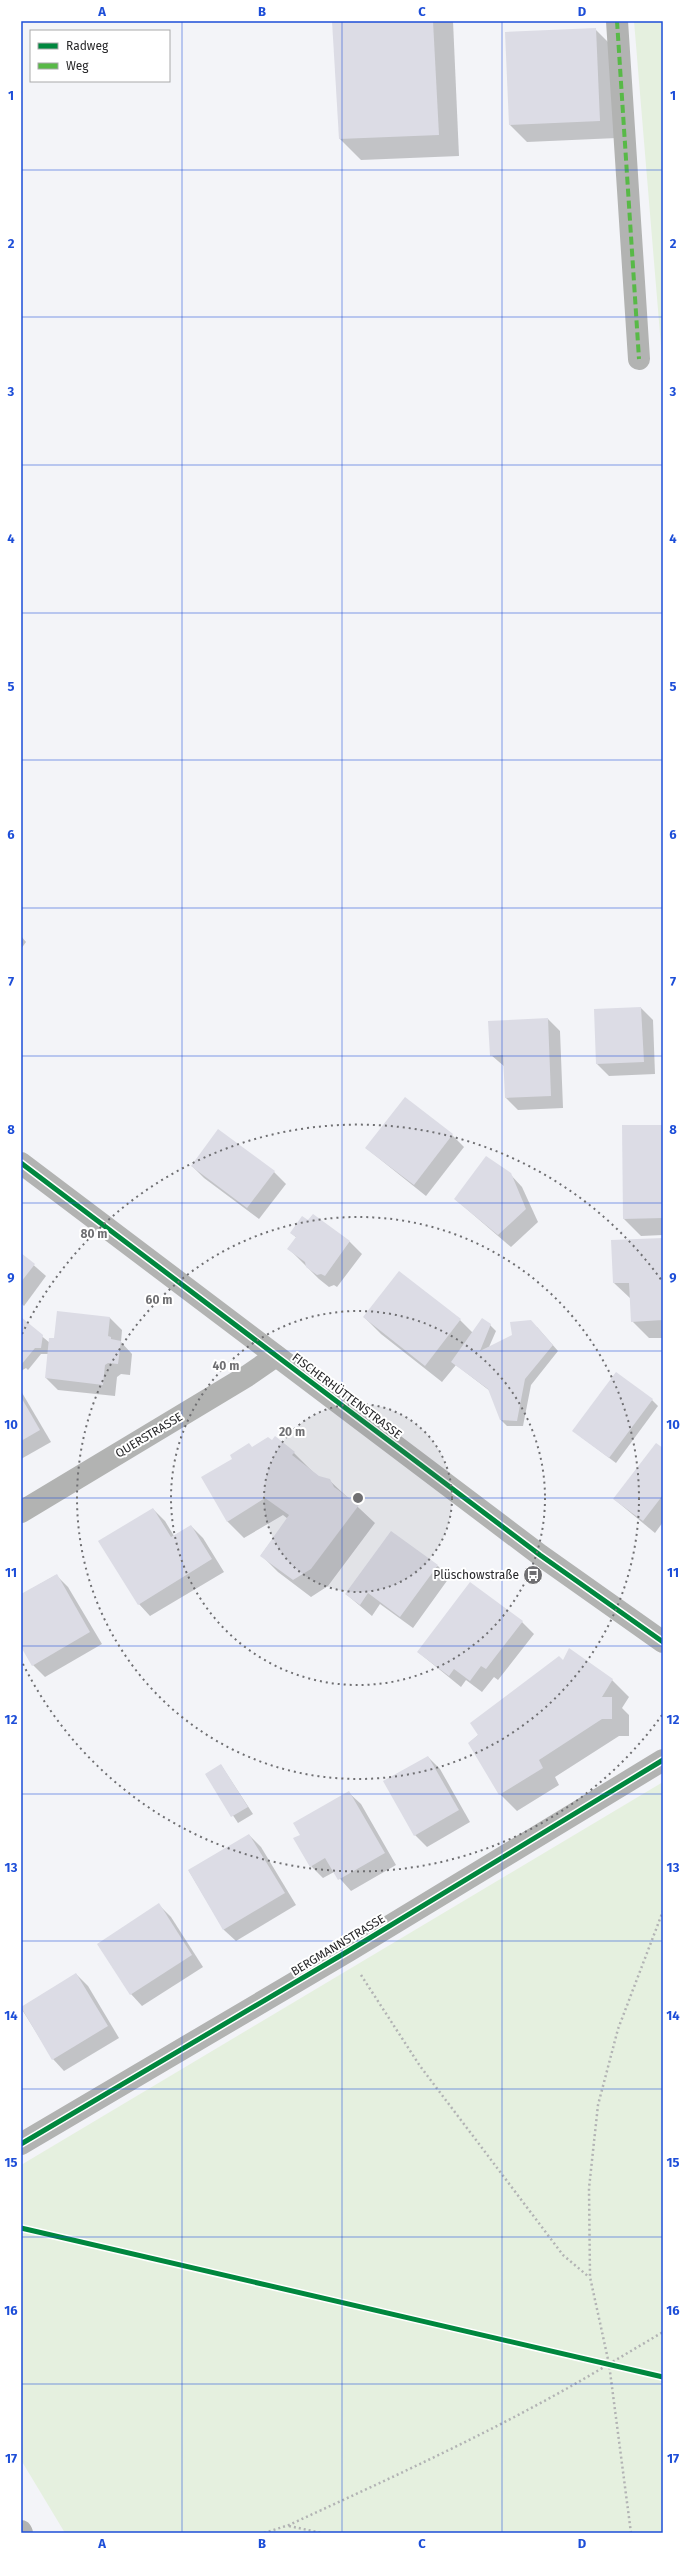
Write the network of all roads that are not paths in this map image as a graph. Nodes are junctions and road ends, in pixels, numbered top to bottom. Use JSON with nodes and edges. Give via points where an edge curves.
{"nodes":[{"id":1,"x":617,"y":21,"type":"edge"},
{"id":2,"x":639,"y":359,"type":"dead end"},
{"id":3,"x":21,"y":1163,"type":"edge"},
{"id":4,"x":276,"y":1356,"type":"junction"},
{"id":5,"x":21,"y":1512,"type":"edge"},
{"id":6,"x":662,"y":1638,"type":"edge"},
{"id":7,"x":663,"y":1760,"type":"edge"},
{"id":8,"x":21,"y":2144,"type":"edge"}],
"edges":[{"from":1,"to":2,"type":"street"},
{"from":3,"to":4,"type":"street","name":"FISCHERHÜTTENSTRASSE"},
{"from":4,"to":5,"type":"street","name":"QUERSTRASSE"},
{"from":4,"to":6,"type":"street","name":"FISCHERHÜTTENSTRASSE","via":[[540,1555]]},
{"from":7,"to":8,"type":"street","name":"BERGMANNSTRASSE","via":[[350,1950]]}]}
